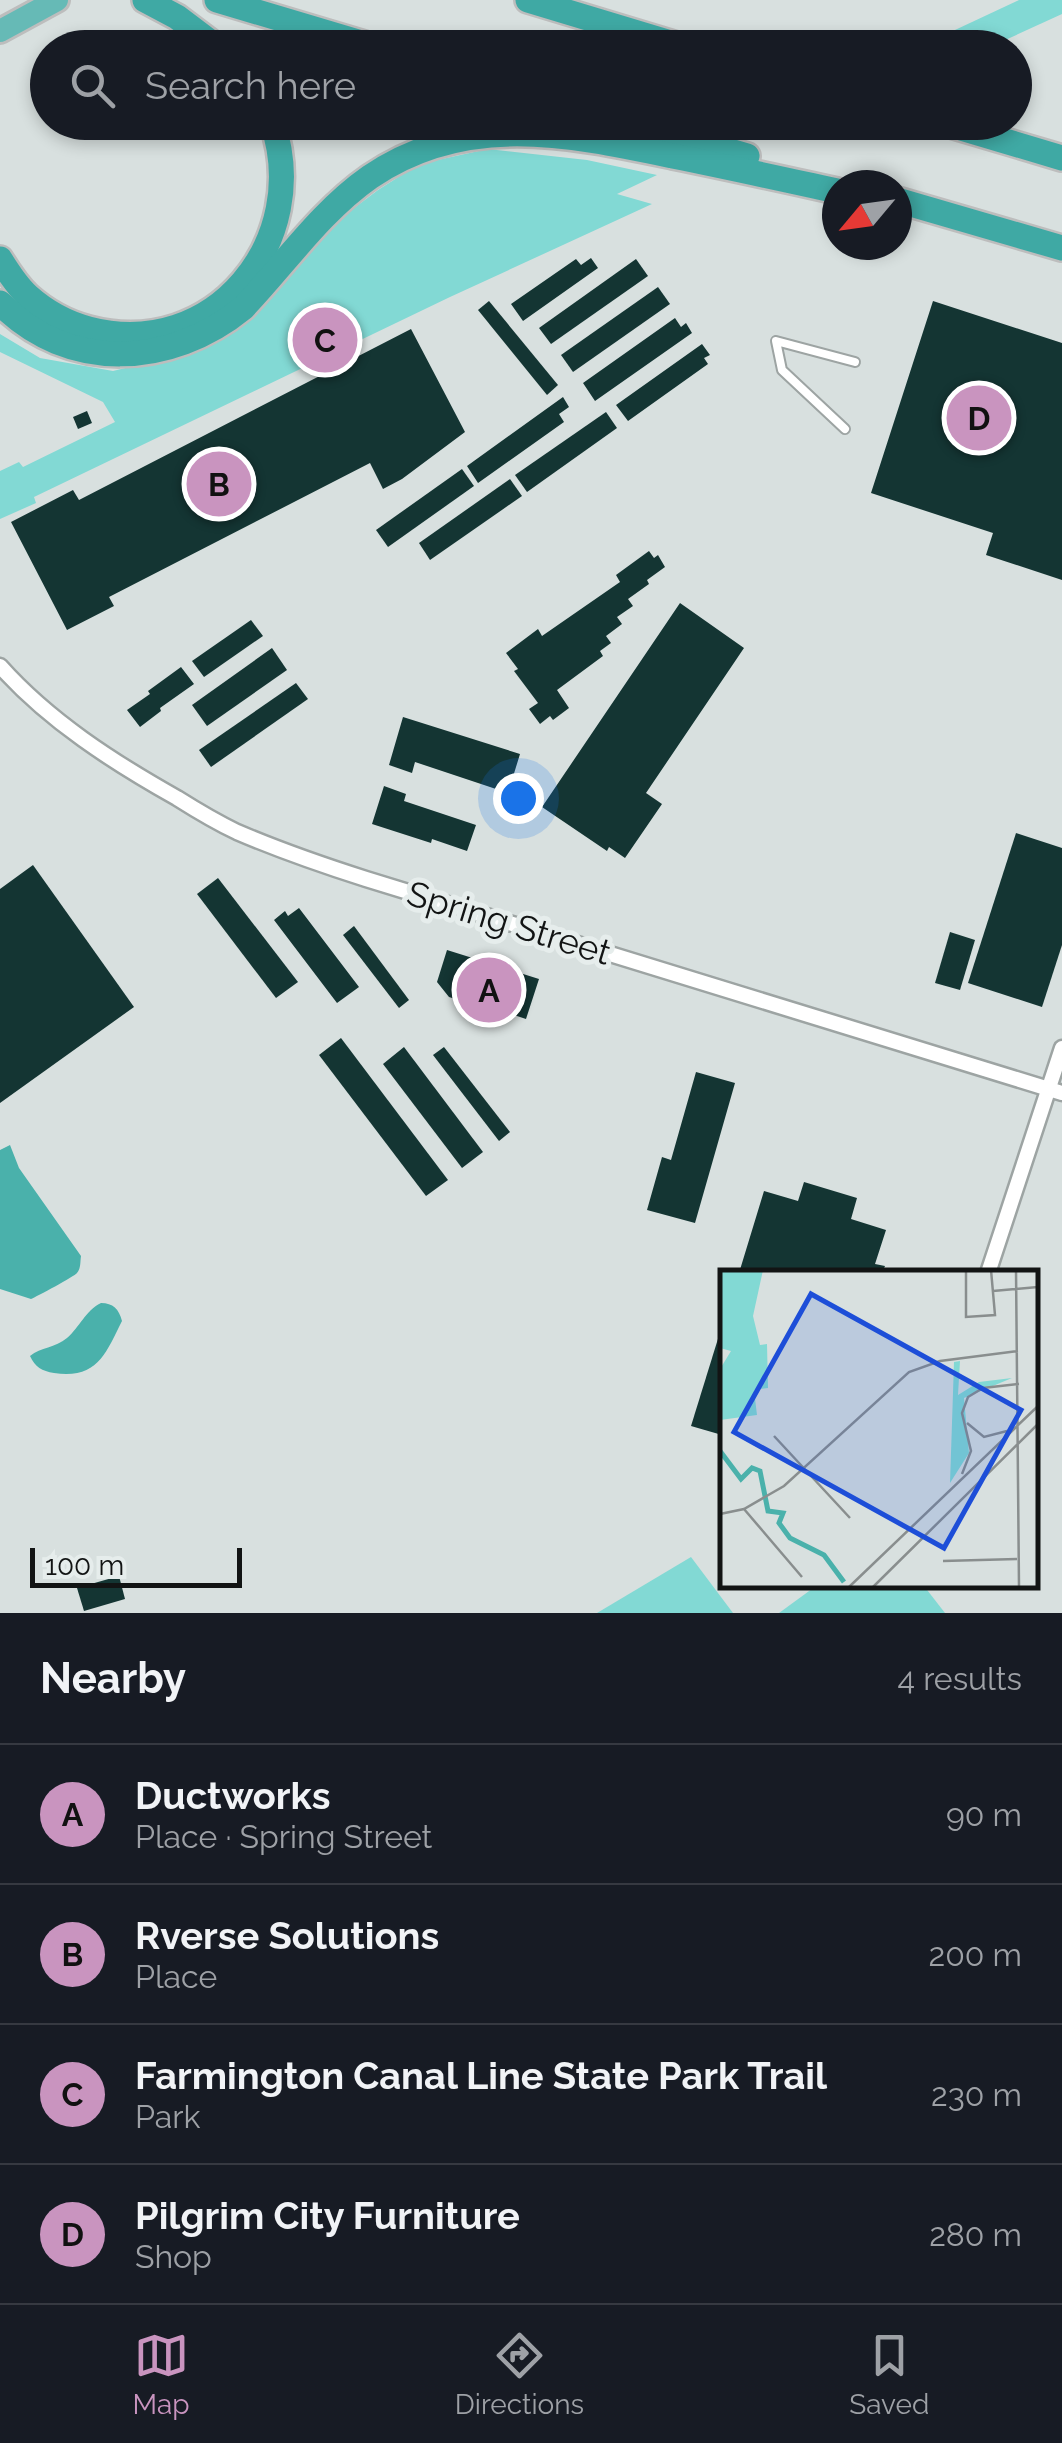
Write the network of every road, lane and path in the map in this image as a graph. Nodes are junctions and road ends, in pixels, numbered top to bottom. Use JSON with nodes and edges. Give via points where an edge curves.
{"nodes":[{"id":1,"x":57,"y":0,"type":"edge"},
{"id":2,"x":145,"y":0,"type":"edge"},
{"id":3,"x":217,"y":0,"type":"edge"},
{"id":4,"x":528,"y":0,"type":"edge"},
{"id":5,"x":195,"y":30,"type":"edge"},
{"id":6,"x":318,"y":30,"type":"edge"},
{"id":7,"x":627,"y":30,"type":"edge"},
{"id":8,"x":0,"y":31,"type":"edge"},
{"id":9,"x":277,"y":140,"type":"edge"},
{"id":10,"x":454,"y":140,"type":"edge"},
{"id":11,"x":590,"y":140,"type":"edge"},
{"id":12,"x":689,"y":140,"type":"edge"},
{"id":13,"x":1002,"y":140,"type":"edge"},
{"id":14,"x":1062,"y":158,"type":"edge"},
{"id":15,"x":774,"y":171,"type":"junction"},
{"id":16,"x":822,"y":180,"type":"edge"},
{"id":17,"x":822,"y":186,"type":"edge"},
{"id":18,"x":912,"y":206,"type":"edge"},
{"id":19,"x":1062,"y":248,"type":"edge"},
{"id":20,"x":0,"y":259,"type":"edge"},
{"id":21,"x":0,"y":303,"type":"edge"},
{"id":22,"x":855,"y":362,"type":"dead end"},
{"id":23,"x":845,"y":430,"type":"dead end"},
{"id":24,"x":0,"y":666,"type":"edge"},
{"id":25,"x":1062,"y":1048,"type":"edge"},
{"id":26,"x":1055,"y":1091,"type":"edge"},
{"id":27,"x":989,"y":1270,"type":"edge"}],
"edges":[{"from":1,"to":8,"type":"highway"},
{"from":2,"to":5,"type":"highway"},
{"from":3,"to":6,"type":"highway"},
{"from":4,"to":7,"type":"highway"},
{"from":9,"to":20,"type":"highway","via":[[283,177],[267,247],[230,295],[186,324],[125,336],[72,323],[25,294]]},
{"from":10,"to":21,"type":"highway","via":[[368,179],[333,207],[226,322],[192,340],[99,353],[28,326]]},
{"from":11,"to":15,"type":"highway"},
{"from":12,"to":15,"type":"highway"},
{"from":13,"to":14,"type":"highway"},
{"from":15,"to":16,"type":"highway"},
{"from":15,"to":17,"type":"highway"},
{"from":18,"to":19,"type":"highway"},
{"from":22,"to":23,"type":"lane","via":[[776,341],[782,370]]},
{"from":24,"to":26,"type":"street","name":"Spring Street","via":[[103,753],[235,831],[366,879]]},
{"from":25,"to":26,"type":"street"},
{"from":26,"to":27,"type":"street"}]}
